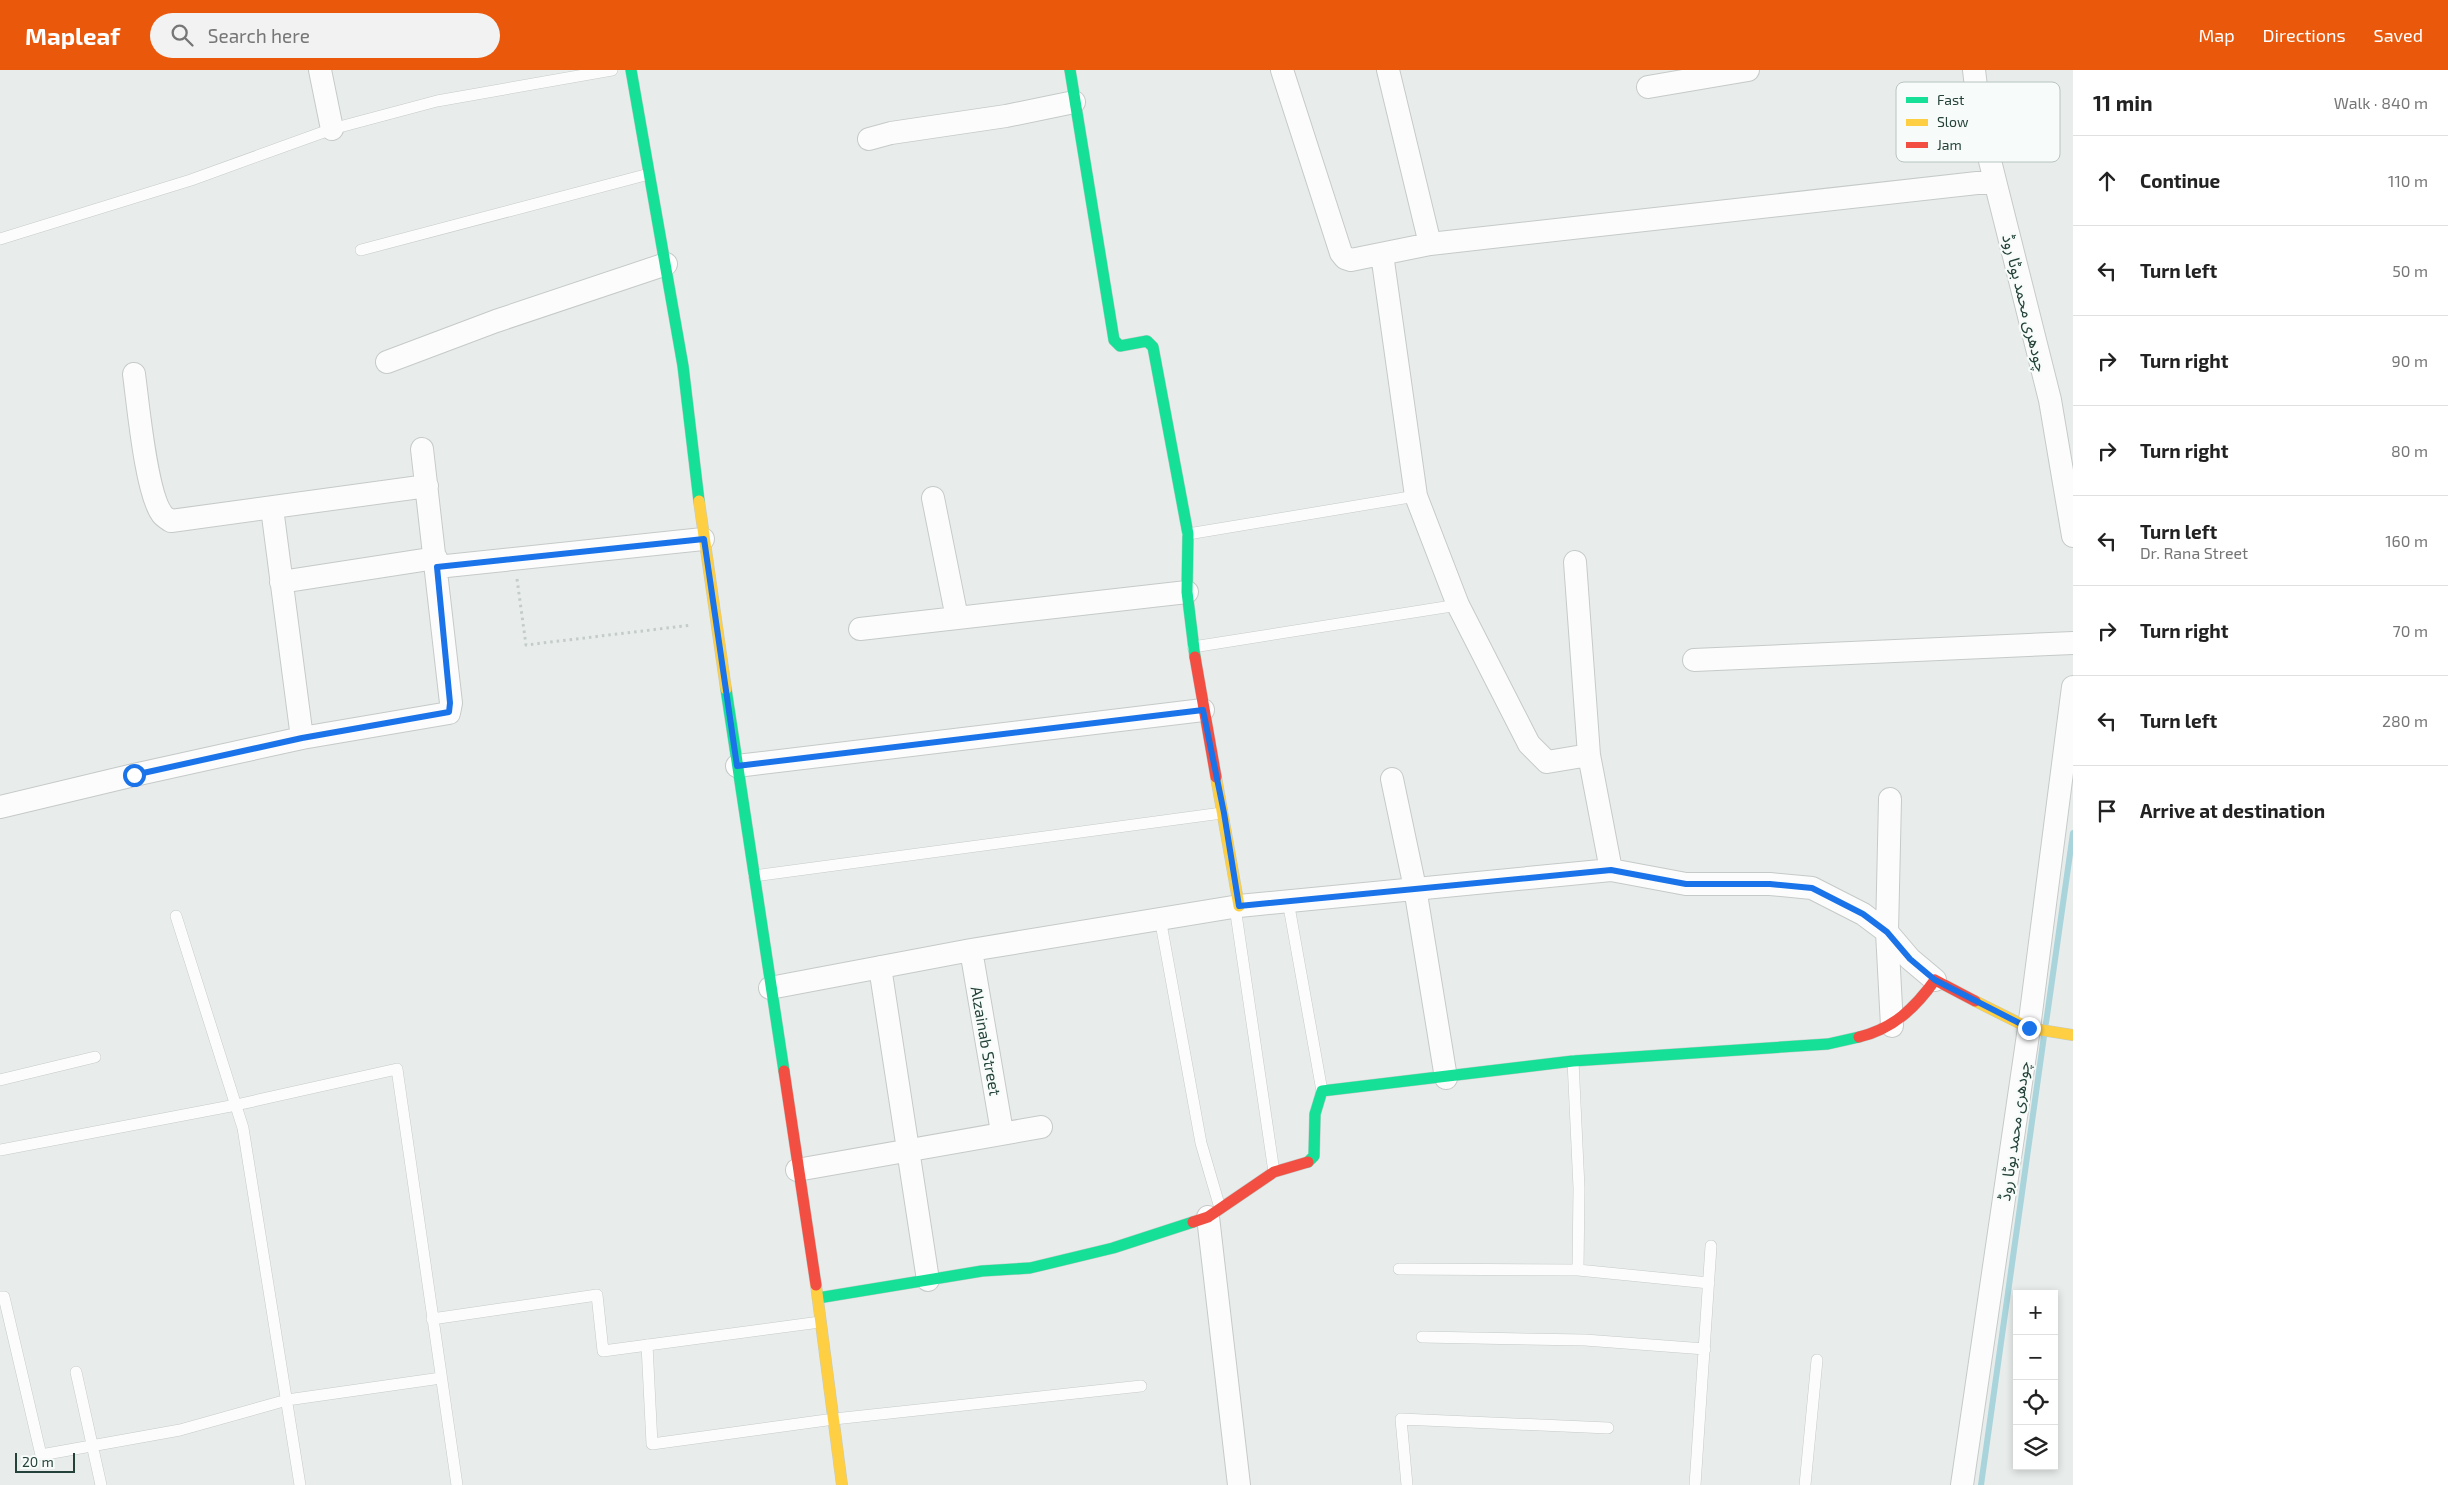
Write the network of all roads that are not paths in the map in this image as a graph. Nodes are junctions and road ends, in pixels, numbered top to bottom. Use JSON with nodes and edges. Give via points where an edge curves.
{"nodes":[{"id":1,"x":320,"y":70,"type":"edge"},
{"id":2,"x":612,"y":70,"type":"edge"},
{"id":3,"x":631,"y":70,"type":"edge"},
{"id":4,"x":1070,"y":70,"type":"edge"},
{"id":5,"x":1282,"y":70,"type":"edge"},
{"id":6,"x":1388,"y":70,"type":"edge"},
{"id":7,"x":1748,"y":70,"type":"edge"},
{"id":8,"x":1648,"y":87,"type":"dead end"},
{"id":9,"x":1074,"y":102,"type":"junction"},
{"id":10,"x":332,"y":129,"type":"junction"},
{"id":11,"x":868,"y":139,"type":"dead end"},
{"id":12,"x":1990,"y":162,"type":"edge"},
{"id":13,"x":651,"y":173,"type":"junction"},
{"id":14,"x":1995,"y":181,"type":"junction"},
{"id":15,"x":0,"y":240,"type":"edge"},
{"id":16,"x":1430,"y":244,"type":"junction"},
{"id":17,"x":361,"y":250,"type":"dead end"},
{"id":18,"x":1382,"y":254,"type":"junction"},
{"id":19,"x":666,"y":264,"type":"junction"},
{"id":20,"x":387,"y":362,"type":"dead end"},
{"id":21,"x":134,"y":374,"type":"dead end"},
{"id":22,"x":422,"y":449,"type":"dead end"},
{"id":23,"x":427,"y":486,"type":"junction"},
{"id":24,"x":1416,"y":496,"type":"junction"},
{"id":25,"x":933,"y":498,"type":"dead end"},
{"id":26,"x":272,"y":508,"type":"junction"},
{"id":27,"x":1188,"y":534,"type":"junction"},
{"id":28,"x":2073,"y":536,"type":"edge"},
{"id":29,"x":704,"y":539,"type":"junction"},
{"id":30,"x":1575,"y":562,"type":"dead end"},
{"id":31,"x":436,"y":563,"type":"junction"},
{"id":32,"x":281,"y":582,"type":"junction"},
{"id":33,"x":1186,"y":592,"type":"junction"},
{"id":34,"x":1458,"y":605,"type":"junction"},
{"id":35,"x":957,"y":618,"type":"junction"},
{"id":36,"x":860,"y":629,"type":"dead end"},
{"id":37,"x":2073,"y":643,"type":"edge"},
{"id":38,"x":1193,"y":647,"type":"junction"},
{"id":39,"x":1694,"y":660,"type":"dead end"},
{"id":40,"x":2073,"y":687,"type":"edge"},
{"id":41,"x":1203,"y":710,"type":"junction"},
{"id":42,"x":302,"y":738,"type":"junction"},
{"id":43,"x":1589,"y":755,"type":"junction"},
{"id":44,"x":737,"y":766,"type":"junction"},
{"id":45,"x":1392,"y":779,"type":"dead end"},
{"id":46,"x":1890,"y":799,"type":"dead end"},
{"id":47,"x":0,"y":807,"type":"edge"},
{"id":48,"x":1224,"y":813,"type":"junction"},
{"id":49,"x":1611,"y":870,"type":"junction"},
{"id":50,"x":754,"y":876,"type":"junction"},
{"id":51,"x":1415,"y":888,"type":"junction"},
{"id":52,"x":1288,"y":901,"type":"junction"},
{"id":53,"x":1237,"y":907,"type":"junction"},
{"id":54,"x":176,"y":916,"type":"dead end"},
{"id":55,"x":1160,"y":918,"type":"junction"},
{"id":56,"x":1887,"y":932,"type":"junction"},
{"id":57,"x":971,"y":950,"type":"junction"},
{"id":58,"x":880,"y":967,"type":"junction"},
{"id":59,"x":1935,"y":980,"type":"junction"},
{"id":60,"x":770,"y":988,"type":"junction"},
{"id":61,"x":1892,"y":1026,"type":"junction"},
{"id":62,"x":2029,"y":1028,"type":"junction"},
{"id":63,"x":2069,"y":1034,"type":"edge"},
{"id":64,"x":95,"y":1056,"type":"dead end"},
{"id":65,"x":1573,"y":1061,"type":"junction"},
{"id":66,"x":1446,"y":1078,"type":"junction"},
{"id":67,"x":0,"y":1080,"type":"edge"},
{"id":68,"x":1322,"y":1091,"type":"junction"},
{"id":69,"x":236,"y":1105,"type":"junction"},
{"id":70,"x":1041,"y":1127,"type":"dead end"},
{"id":71,"x":1002,"y":1132,"type":"junction"},
{"id":72,"x":0,"y":1150,"type":"edge"},
{"id":73,"x":909,"y":1150,"type":"junction"},
{"id":74,"x":798,"y":1170,"type":"junction"},
{"id":75,"x":1274,"y":1172,"type":"junction"},
{"id":76,"x":1214,"y":1213,"type":"junction"},
{"id":77,"x":1711,"y":1246,"type":"dead end"},
{"id":78,"x":1399,"y":1269,"type":"dead end"},
{"id":79,"x":1578,"y":1270,"type":"junction"},
{"id":80,"x":928,"y":1280,"type":"junction"},
{"id":81,"x":1709,"y":1283,"type":"junction"},
{"id":82,"x":0,"y":1297,"type":"edge"},
{"id":83,"x":818,"y":1298,"type":"junction"},
{"id":84,"x":432,"y":1319,"type":"junction"},
{"id":85,"x":820,"y":1322,"type":"junction"},
{"id":86,"x":1422,"y":1337,"type":"dead end"},
{"id":87,"x":647,"y":1345,"type":"junction"},
{"id":88,"x":1705,"y":1349,"type":"junction"},
{"id":89,"x":1816,"y":1360,"type":"dead end"},
{"id":90,"x":76,"y":1372,"type":"dead end"},
{"id":91,"x":441,"y":1378,"type":"junction"},
{"id":92,"x":1141,"y":1386,"type":"dead end"},
{"id":93,"x":287,"y":1400,"type":"junction"},
{"id":94,"x":834,"y":1419,"type":"junction"},
{"id":95,"x":1608,"y":1428,"type":"dead end"},
{"id":96,"x":92,"y":1444,"type":"junction"},
{"id":97,"x":101,"y":1485,"type":"edge"},
{"id":98,"x":300,"y":1485,"type":"edge"},
{"id":99,"x":457,"y":1485,"type":"edge"},
{"id":100,"x":842,"y":1485,"type":"edge"},
{"id":101,"x":1239,"y":1485,"type":"edge"},
{"id":102,"x":1407,"y":1485,"type":"edge"},
{"id":103,"x":1695,"y":1485,"type":"edge"},
{"id":104,"x":1805,"y":1485,"type":"edge"},
{"id":105,"x":1962,"y":1485,"type":"edge"}],
"edges":[{"from":1,"to":10,"type":"street"},
{"from":2,"to":10,"type":"lane","via":[[437,101]]},
{"from":3,"to":13,"type":"street"},
{"from":4,"to":9,"type":"street"},
{"from":5,"to":18,"type":"street","via":[[1341,253],[1351,260]]},
{"from":6,"to":16,"type":"street"},
{"from":7,"to":8,"type":"street"},
{"from":9,"to":11,"type":"street"},
{"from":9,"to":27,"type":"street","via":[[1114,340],[1120,346],[1148,341],[1153,347]]},
{"from":10,"to":15,"type":"lane","via":[[191,180]]},
{"from":12,"to":14,"type":"street","name":"چودھری محمد بوٹا روڈ"},
{"from":13,"to":17,"type":"lane"},
{"from":13,"to":19,"type":"street"},
{"from":14,"to":16,"type":"street"},
{"from":14,"to":28,"type":"street","name":"چودھری محمد بوٹا روڈ","via":[[2050,400]]},
{"from":16,"to":18,"type":"street"},
{"from":18,"to":24,"type":"street"},
{"from":19,"to":20,"type":"street"},
{"from":19,"to":29,"type":"street","via":[[683,366]]},
{"from":21,"to":26,"type":"street","via":[[148,474],[162,515],[171,521]]},
{"from":22,"to":23,"type":"street"},
{"from":23,"to":26,"type":"street"},
{"from":23,"to":31,"type":"street"},
{"from":24,"to":27,"type":"lane"},
{"from":24,"to":34,"type":"street"},
{"from":25,"to":35,"type":"street"},
{"from":26,"to":32,"type":"street"},
{"from":27,"to":33,"type":"street"},
{"from":29,"to":31,"type":"street","via":[[514,559]]},
{"from":29,"to":44,"type":"street"},
{"from":30,"to":43,"type":"street"},
{"from":31,"to":32,"type":"street"},
{"from":31,"to":42,"type":"street","via":[[449,712]]},
{"from":32,"to":42,"type":"street"},
{"from":33,"to":35,"type":"street"},
{"from":33,"to":38,"type":"street"},
{"from":34,"to":38,"type":"lane"},
{"from":34,"to":43,"type":"street","via":[[1529,744],[1546,762]]},
{"from":35,"to":36,"type":"street"},
{"from":37,"to":39,"type":"street"},
{"from":38,"to":41,"type":"street"},
{"from":40,"to":62,"type":"street","name":"چودھری محمد بوٹا روڈ"},
{"from":41,"to":44,"type":"street"},
{"from":41,"to":48,"type":"street"},
{"from":42,"to":47,"type":"street"},
{"from":43,"to":49,"type":"street"},
{"from":44,"to":50,"type":"street"},
{"from":45,"to":51,"type":"street"},
{"from":46,"to":56,"type":"street"},
{"from":48,"to":50,"type":"lane"},
{"from":48,"to":53,"type":"street"},
{"from":49,"to":51,"type":"street"},
{"from":49,"to":56,"type":"street","via":[[1686,884],[1770,884],[1812,888],[1863,914]]},
{"from":50,"to":60,"type":"street"},
{"from":51,"to":52,"type":"street"},
{"from":51,"to":66,"type":"street"},
{"from":52,"to":53,"type":"street"},
{"from":52,"to":68,"type":"lane"},
{"from":53,"to":55,"type":"street"},
{"from":53,"to":75,"type":"lane"},
{"from":54,"to":69,"type":"lane"},
{"from":55,"to":57,"type":"street"},
{"from":55,"to":76,"type":"lane"},
{"from":56,"to":59,"type":"street","via":[[1910,959]]},
{"from":56,"to":61,"type":"street"},
{"from":57,"to":58,"type":"street"},
{"from":57,"to":71,"type":"street","name":"Alzainab Street"},
{"from":58,"to":60,"type":"street"},
{"from":58,"to":73,"type":"street"},
{"from":59,"to":61,"type":"street","via":[[1919,1004]]},
{"from":59,"to":62,"type":"street"},
{"from":60,"to":74,"type":"street"},
{"from":61,"to":65,"type":"street","via":[[1865,1037],[1828,1044]]},
{"from":62,"to":63,"type":"street"},
{"from":62,"to":105,"type":"street","name":"چودھری محمد بوٹا روڈ"},
{"from":64,"to":67,"type":"lane"},
{"from":65,"to":66,"type":"street"},
{"from":65,"to":79,"type":"lane","via":[[1579,1188]]},
{"from":66,"to":68,"type":"street"},
{"from":68,"to":75,"type":"street","via":[[1316,1110],[1314,1156],[1306,1163]]},
{"from":69,"to":72,"type":"lane"},
{"from":69,"to":84,"type":"lane","via":[[396,1069]]},
{"from":69,"to":93,"type":"lane","via":[[243,1128]]},
{"from":70,"to":71,"type":"street"},
{"from":71,"to":73,"type":"street"},
{"from":73,"to":74,"type":"street"},
{"from":73,"to":80,"type":"street"},
{"from":74,"to":83,"type":"street"},
{"from":75,"to":76,"type":"street"},
{"from":76,"to":80,"type":"street","via":[[1113,1248],[1030,1268],[982,1271]]},
{"from":76,"to":101,"type":"street"},
{"from":77,"to":81,"type":"lane"},
{"from":78,"to":79,"type":"lane"},
{"from":79,"to":81,"type":"lane"},
{"from":80,"to":83,"type":"street"},
{"from":81,"to":88,"type":"lane"},
{"from":82,"to":96,"type":"lane","via":[[4,1297],[41,1454]]},
{"from":83,"to":85,"type":"street"},
{"from":84,"to":87,"type":"lane","via":[[597,1296],[603,1351]]},
{"from":84,"to":91,"type":"lane"},
{"from":85,"to":87,"type":"lane"},
{"from":85,"to":94,"type":"street"},
{"from":86,"to":88,"type":"lane","via":[[1585,1340]]},
{"from":87,"to":94,"type":"lane","via":[[652,1444]]},
{"from":88,"to":103,"type":"lane"},
{"from":89,"to":104,"type":"lane"},
{"from":90,"to":96,"type":"lane"},
{"from":91,"to":93,"type":"lane"},
{"from":91,"to":99,"type":"lane"},
{"from":92,"to":94,"type":"lane"},
{"from":93,"to":96,"type":"lane","via":[[180,1430]]},
{"from":93,"to":98,"type":"lane"},
{"from":94,"to":100,"type":"street"},
{"from":95,"to":102,"type":"lane","via":[[1401,1419]]},
{"from":96,"to":97,"type":"lane"}]}
